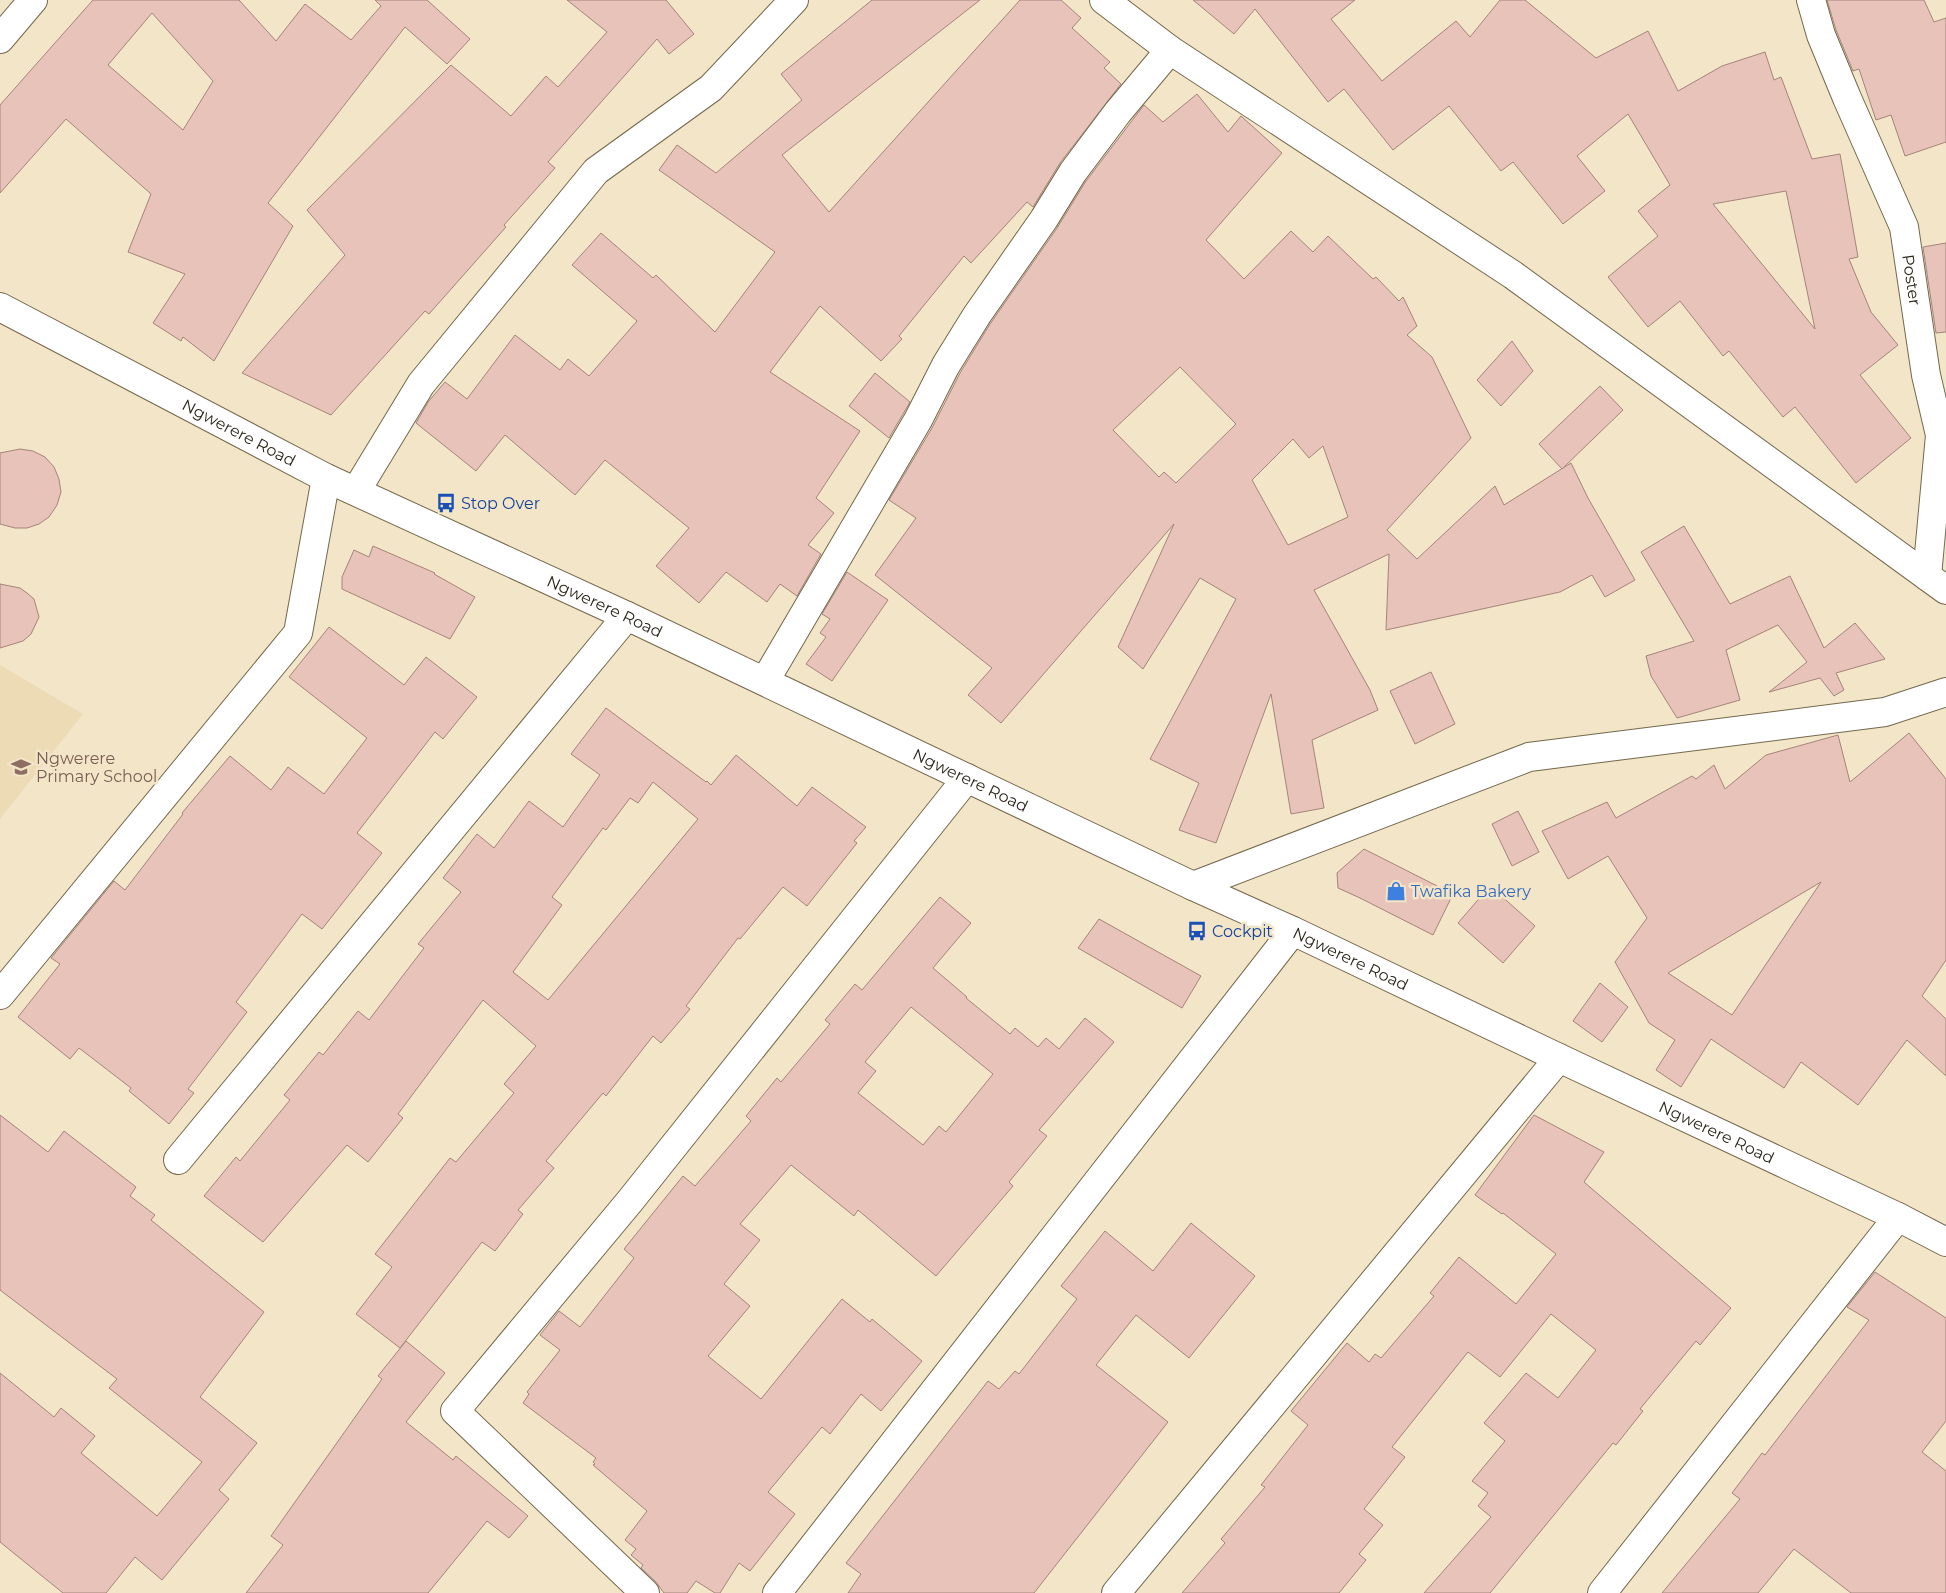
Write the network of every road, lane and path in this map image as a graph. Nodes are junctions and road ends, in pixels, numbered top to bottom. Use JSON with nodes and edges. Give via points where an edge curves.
{"nodes":[{"id":1,"x":33,"y":0,"type":"edge"},
{"id":2,"x":794,"y":0,"type":"edge"},
{"id":3,"x":1104,"y":0,"type":"edge"},
{"id":4,"x":1811,"y":0,"type":"edge"},
{"id":5,"x":0,"y":38,"type":"edge"},
{"id":6,"x":1170,"y":50,"type":"junction"},
{"id":7,"x":0,"y":307,"type":"edge"},
{"id":8,"x":326,"y":478,"type":"junction"},
{"id":9,"x":356,"y":491,"type":"junction"},
{"id":10,"x":1936,"y":583,"type":"edge"},
{"id":11,"x":627,"y":616,"type":"junction"},
{"id":12,"x":765,"y":681,"type":"junction"},
{"id":13,"x":1946,"y":692,"type":"edge"},
{"id":14,"x":967,"y":778,"type":"junction"},
{"id":15,"x":1193,"y":886,"type":"junction"},
{"id":16,"x":1293,"y":931,"type":"junction"},
{"id":17,"x":0,"y":995,"type":"edge"},
{"id":18,"x":1559,"y":1058,"type":"junction"},
{"id":19,"x":178,"y":1160,"type":"dead end"},
{"id":20,"x":1898,"y":1217,"type":"junction"},
{"id":21,"x":1946,"y":1242,"type":"edge"},
{"id":22,"x":645,"y":1593,"type":"edge"},
{"id":23,"x":777,"y":1593,"type":"edge"},
{"id":24,"x":1116,"y":1593,"type":"edge"},
{"id":25,"x":1602,"y":1593,"type":"edge"}],
"edges":[{"from":1,"to":5,"type":"street"},
{"from":2,"to":9,"type":"street","via":[[711,88],[596,171],[421,384]]},
{"from":3,"to":6,"type":"street"},
{"from":4,"to":10,"type":"street","name":"Poster","via":[[1843,90],[1904,227],[1926,375],[1940,434]]},
{"from":6,"to":10,"type":"street","via":[[1513,275]]},
{"from":6,"to":12,"type":"street","via":[[1073,172],[977,315]]},
{"from":7,"to":8,"type":"street","name":"Ngwerere Road"},
{"from":8,"to":9,"type":"street","name":"Ngwerere Road"},
{"from":8,"to":17,"type":"street","via":[[298,633]]},
{"from":9,"to":11,"type":"street","name":"Ngwerere Road"},
{"from":11,"to":12,"type":"street","name":"Ngwerere Road"},
{"from":11,"to":19,"type":"street"},
{"from":12,"to":14,"type":"street","name":"Ngwerere Road"},
{"from":13,"to":15,"type":"street","via":[[1885,712],[1529,758]]},
{"from":14,"to":15,"type":"street","name":"Ngwerere Road"},
{"from":14,"to":22,"type":"street","via":[[630,1201],[455,1411]]},
{"from":15,"to":16,"type":"street","name":"Ngwerere Road"},
{"from":16,"to":18,"type":"street","name":"Ngwerere Road"},
{"from":16,"to":23,"type":"street"},
{"from":18,"to":20,"type":"street","name":"Ngwerere Road"},
{"from":18,"to":24,"type":"street"},
{"from":20,"to":21,"type":"street","name":"Ngwerere Road"},
{"from":20,"to":25,"type":"street"}]}
